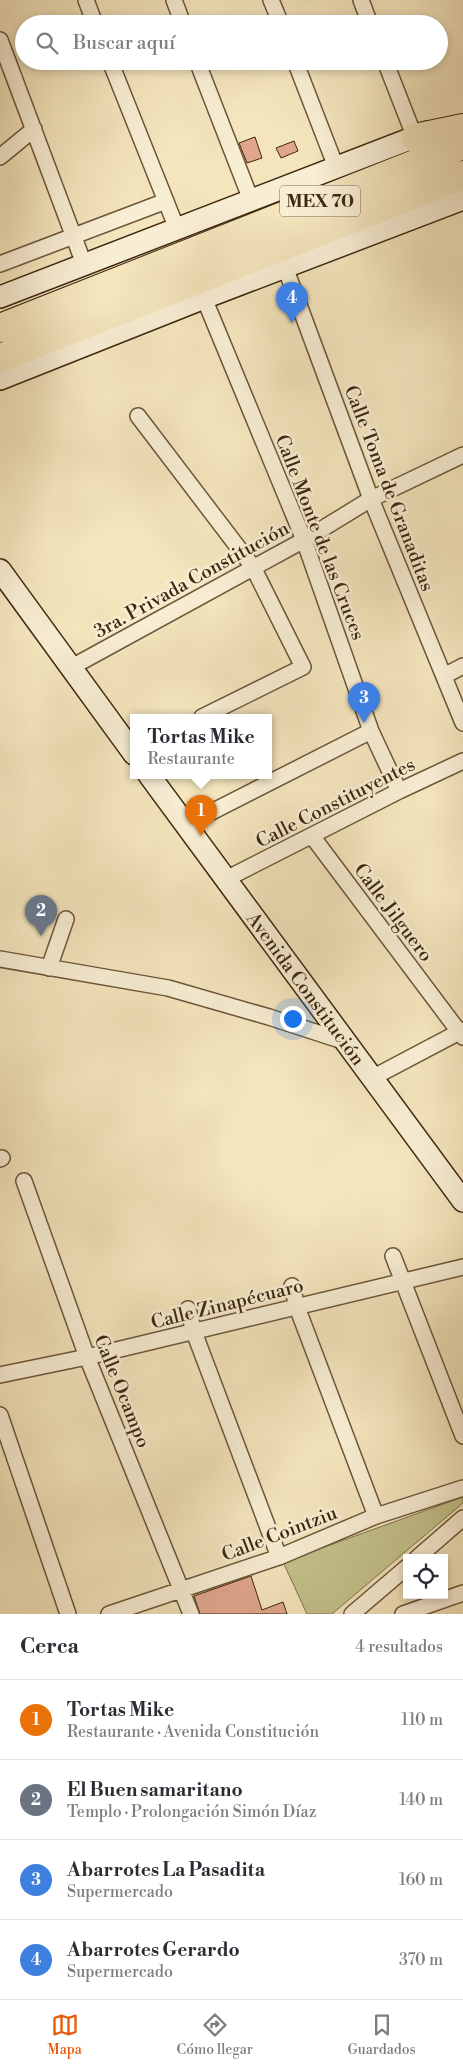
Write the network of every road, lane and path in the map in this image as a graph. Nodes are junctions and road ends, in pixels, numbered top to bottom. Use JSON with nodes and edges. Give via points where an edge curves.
{"nodes":[{"id":1,"x":86,"y":0,"type":"edge"},
{"id":2,"x":174,"y":0,"type":"edge"},
{"id":3,"x":272,"y":0,"type":"edge"},
{"id":4,"x":361,"y":0,"type":"edge"},
{"id":5,"x":92,"y":15,"type":"edge"},
{"id":6,"x":180,"y":15,"type":"edge"},
{"id":7,"x":278,"y":15,"type":"edge"},
{"id":8,"x":367,"y":15,"type":"edge"},
{"id":9,"x":0,"y":40,"type":"edge"},
{"id":10,"x":114,"y":70,"type":"edge"},
{"id":11,"x":200,"y":70,"type":"edge"},
{"id":12,"x":298,"y":70,"type":"edge"},
{"id":13,"x":389,"y":70,"type":"edge"},
{"id":14,"x":463,"y":119,"type":"edge"},
{"id":15,"x":463,"y":128,"type":"edge"},
{"id":16,"x":34,"y":129,"type":"junction"},
{"id":17,"x":415,"y":138,"type":"junction"},
{"id":18,"x":463,"y":145,"type":"edge"},
{"id":19,"x":0,"y":156,"type":"edge"},
{"id":20,"x":336,"y":167,"type":"junction"},
{"id":21,"x":463,"y":175,"type":"edge"},
{"id":22,"x":463,"y":182,"type":"edge"},
{"id":23,"x":408,"y":196,"type":"junction"},
{"id":24,"x":463,"y":199,"type":"edge"},
{"id":25,"x":250,"y":200,"type":"junction"},
{"id":26,"x":166,"y":201,"type":"junction"},
{"id":27,"x":177,"y":229,"type":"junction"},
{"id":28,"x":72,"y":236,"type":"junction"},
{"id":29,"x":0,"y":264,"type":"edge"},
{"id":30,"x":84,"y":264,"type":"junction"},
{"id":31,"x":284,"y":267,"type":"junction"},
{"id":32,"x":197,"y":290,"type":"junction"},
{"id":33,"x":0,"y":297,"type":"edge"},
{"id":34,"x":0,"y":328,"type":"edge"},
{"id":35,"x":0,"y":358,"type":"edge"},
{"id":36,"x":0,"y":379,"type":"edge"},
{"id":37,"x":138,"y":416,"type":"dead end"},
{"id":38,"x":463,"y":455,"type":"edge"},
{"id":39,"x":371,"y":499,"type":"junction"},
{"id":40,"x":304,"y":540,"type":"junction"},
{"id":41,"x":254,"y":567,"type":"junction"},
{"id":42,"x":0,"y":570,"type":"edge"},
{"id":43,"x":0,"y":588,"type":"edge"},
{"id":44,"x":26,"y":608,"type":"junction"},
{"id":45,"x":463,"y":666,"type":"edge"},
{"id":46,"x":70,"y":668,"type":"junction"},
{"id":47,"x":444,"y":676,"type":"junction"},
{"id":48,"x":208,"y":714,"type":"edge"},
{"id":49,"x":463,"y":722,"type":"edge"},
{"id":50,"x":371,"y":732,"type":"junction"},
{"id":51,"x":130,"y":748,"type":"edge"},
{"id":52,"x":463,"y":761,"type":"edge"},
{"id":53,"x":152,"y":779,"type":"edge"},
{"id":54,"x":399,"y":791,"type":"junction"},
{"id":55,"x":186,"y":825,"type":"junction"},
{"id":56,"x":312,"y":836,"type":"junction"},
{"id":57,"x":226,"y":879,"type":"junction"},
{"id":58,"x":66,"y":919,"type":"dead end"},
{"id":59,"x":0,"y":959,"type":"edge"},
{"id":60,"x":49,"y":968,"type":"junction"},
{"id":61,"x":462,"y":1033,"type":"edge"},
{"id":62,"x":346,"y":1042,"type":"junction"},
{"id":63,"x":372,"y":1078,"type":"junction"},
{"id":64,"x":24,"y":1181,"type":"dead end"},
{"id":65,"x":463,"y":1201,"type":"edge"},
{"id":66,"x":393,"y":1256,"type":"dead end"},
{"id":67,"x":463,"y":1268,"type":"edge"},
{"id":68,"x":404,"y":1281,"type":"junction"},
{"id":69,"x":292,"y":1286,"type":"dead end"},
{"id":70,"x":297,"y":1307,"type":"junction"},
{"id":71,"x":188,"y":1309,"type":"dead end"},
{"id":72,"x":194,"y":1332,"type":"junction"},
{"id":73,"x":87,"y":1357,"type":"junction"},
{"id":74,"x":0,"y":1375,"type":"edge"},
{"id":75,"x":0,"y":1416,"type":"edge"},
{"id":76,"x":463,"y":1436,"type":"edge"},
{"id":77,"x":463,"y":1488,"type":"edge"},
{"id":78,"x":376,"y":1516,"type":"junction"},
{"id":79,"x":463,"y":1518,"type":"edge"},
{"id":80,"x":422,"y":1554,"type":"edge"},
{"id":81,"x":279,"y":1557,"type":"junction"},
{"id":82,"x":403,"y":1570,"type":"edge"},
{"id":83,"x":181,"y":1589,"type":"junction"},
{"id":84,"x":463,"y":1593,"type":"edge"},
{"id":85,"x":68,"y":1614,"type":"edge"},
{"id":86,"x":108,"y":1614,"type":"edge"},
{"id":87,"x":192,"y":1614,"type":"edge"},
{"id":88,"x":352,"y":1614,"type":"edge"},
{"id":89,"x":403,"y":1614,"type":"edge"}],
"edges":[{"from":1,"to":5,"type":"street"},
{"from":2,"to":6,"type":"street"},
{"from":3,"to":7,"type":"street"},
{"from":4,"to":8,"type":"street"},
{"from":9,"to":16,"type":"street"},
{"from":10,"to":26,"type":"street"},
{"from":11,"to":25,"type":"street"},
{"from":12,"to":20,"type":"street"},
{"from":13,"to":17,"type":"street"},
{"from":14,"to":17,"type":"main road"},
{"from":15,"to":17,"type":"highway"},
{"from":16,"to":19,"type":"street"},
{"from":16,"to":28,"type":"street"},
{"from":17,"to":20,"type":"main road"},
{"from":18,"to":34,"type":"highway","number":"MEX 70"},
{"from":20,"to":25,"type":"main road"},
{"from":21,"to":23,"type":"highway","number":"MEX 70"},
{"from":22,"to":23,"type":"highway"},
{"from":23,"to":32,"type":"highway","number":"MEX 70"},
{"from":24,"to":31,"type":"main road"},
{"from":25,"to":27,"type":"main road"},
{"from":26,"to":27,"type":"street"},
{"from":26,"to":28,"type":"street"},
{"from":27,"to":30,"type":"main road"},
{"from":28,"to":29,"type":"street"},
{"from":28,"to":30,"type":"street"},
{"from":30,"to":33,"type":"main road"},
{"from":31,"to":32,"type":"main road"},
{"from":31,"to":39,"type":"street","name":"Calle Toma de Granaditas"},
{"from":32,"to":35,"type":"highway","number":"MEX 70"},
{"from":32,"to":36,"type":"main road"},
{"from":32,"to":40,"type":"street","name":"Calle Monte de las Cruces"},
{"from":37,"to":41,"type":"street"},
{"from":38,"to":39,"type":"street","name":"3ra. Privada Constitución"},
{"from":39,"to":40,"type":"street","name":"3ra. Privada Constitución"},
{"from":39,"to":47,"type":"street","name":"Calle Toma de Granaditas"},
{"from":40,"to":41,"type":"street","name":"3ra. Privada Constitución"},
{"from":40,"to":50,"type":"street","name":"Calle Monte de las Cruces"},
{"from":41,"to":46,"type":"street","name":"3ra. Privada Constitución"},
{"from":41,"to":48,"type":"street","via":[[303,667]]},
{"from":42,"to":44,"type":"main road"},
{"from":43,"to":44,"type":"street"},
{"from":44,"to":46,"type":"main road"},
{"from":45,"to":47,"type":"street"},
{"from":46,"to":51,"type":"main road"},
{"from":47,"to":49,"type":"street","name":"Calle Toma de Granaditas"},
{"from":50,"to":54,"type":"street","name":"Calle Monte de las Cruces"},
{"from":50,"to":55,"type":"street"},
{"from":52,"to":54,"type":"street","name":"Calle Constituyentes"},
{"from":53,"to":55,"type":"main road","name":"Avenida Constitución"},
{"from":54,"to":56,"type":"street","name":"Calle Constituyentes"},
{"from":55,"to":57,"type":"main road","name":"Avenida Constitución"},
{"from":56,"to":57,"type":"street","name":"Calle Constituyentes"},
{"from":56,"to":61,"type":"street","name":"Calle Jilguero"},
{"from":57,"to":62,"type":"main road","name":"Avenida Constitución"},
{"from":58,"to":60,"type":"street"},
{"from":59,"to":60,"type":"street"},
{"from":60,"to":62,"type":"street","via":[[168,988]]},
{"from":61,"to":63,"type":"street"},
{"from":62,"to":63,"type":"main road","name":"Avenida Constitución"},
{"from":63,"to":65,"type":"main road","name":"Avenida Constitución"},
{"from":64,"to":73,"type":"street","name":"Calle Ocampo"},
{"from":66,"to":68,"type":"street"},
{"from":67,"to":68,"type":"street","name":"Calle Zinapécuaro"},
{"from":68,"to":70,"type":"street","name":"Calle Zinapécuaro"},
{"from":68,"to":76,"type":"street"},
{"from":69,"to":70,"type":"street"},
{"from":70,"to":72,"type":"street","name":"Calle Zinapécuaro"},
{"from":70,"to":78,"type":"street"},
{"from":71,"to":72,"type":"street"},
{"from":72,"to":73,"type":"street","name":"Calle Zinapécuaro"},
{"from":72,"to":81,"type":"street"},
{"from":73,"to":74,"type":"street","name":"Calle Zinapécuaro"},
{"from":73,"to":83,"type":"street","name":"Calle Ocampo"},
{"from":75,"to":85,"type":"street"},
{"from":77,"to":78,"type":"street","name":"Calle Cointziu"},
{"from":78,"to":81,"type":"street","name":"Calle Cointziu"},
{"from":79,"to":80,"type":"street"},
{"from":81,"to":83,"type":"street","name":"Calle Cointziu"},
{"from":82,"to":88,"type":"street"},
{"from":83,"to":86,"type":"street","name":"Calle Cointziu"},
{"from":83,"to":87,"type":"street","name":"Calle Ocampo"},
{"from":84,"to":89,"type":"street"}]}
